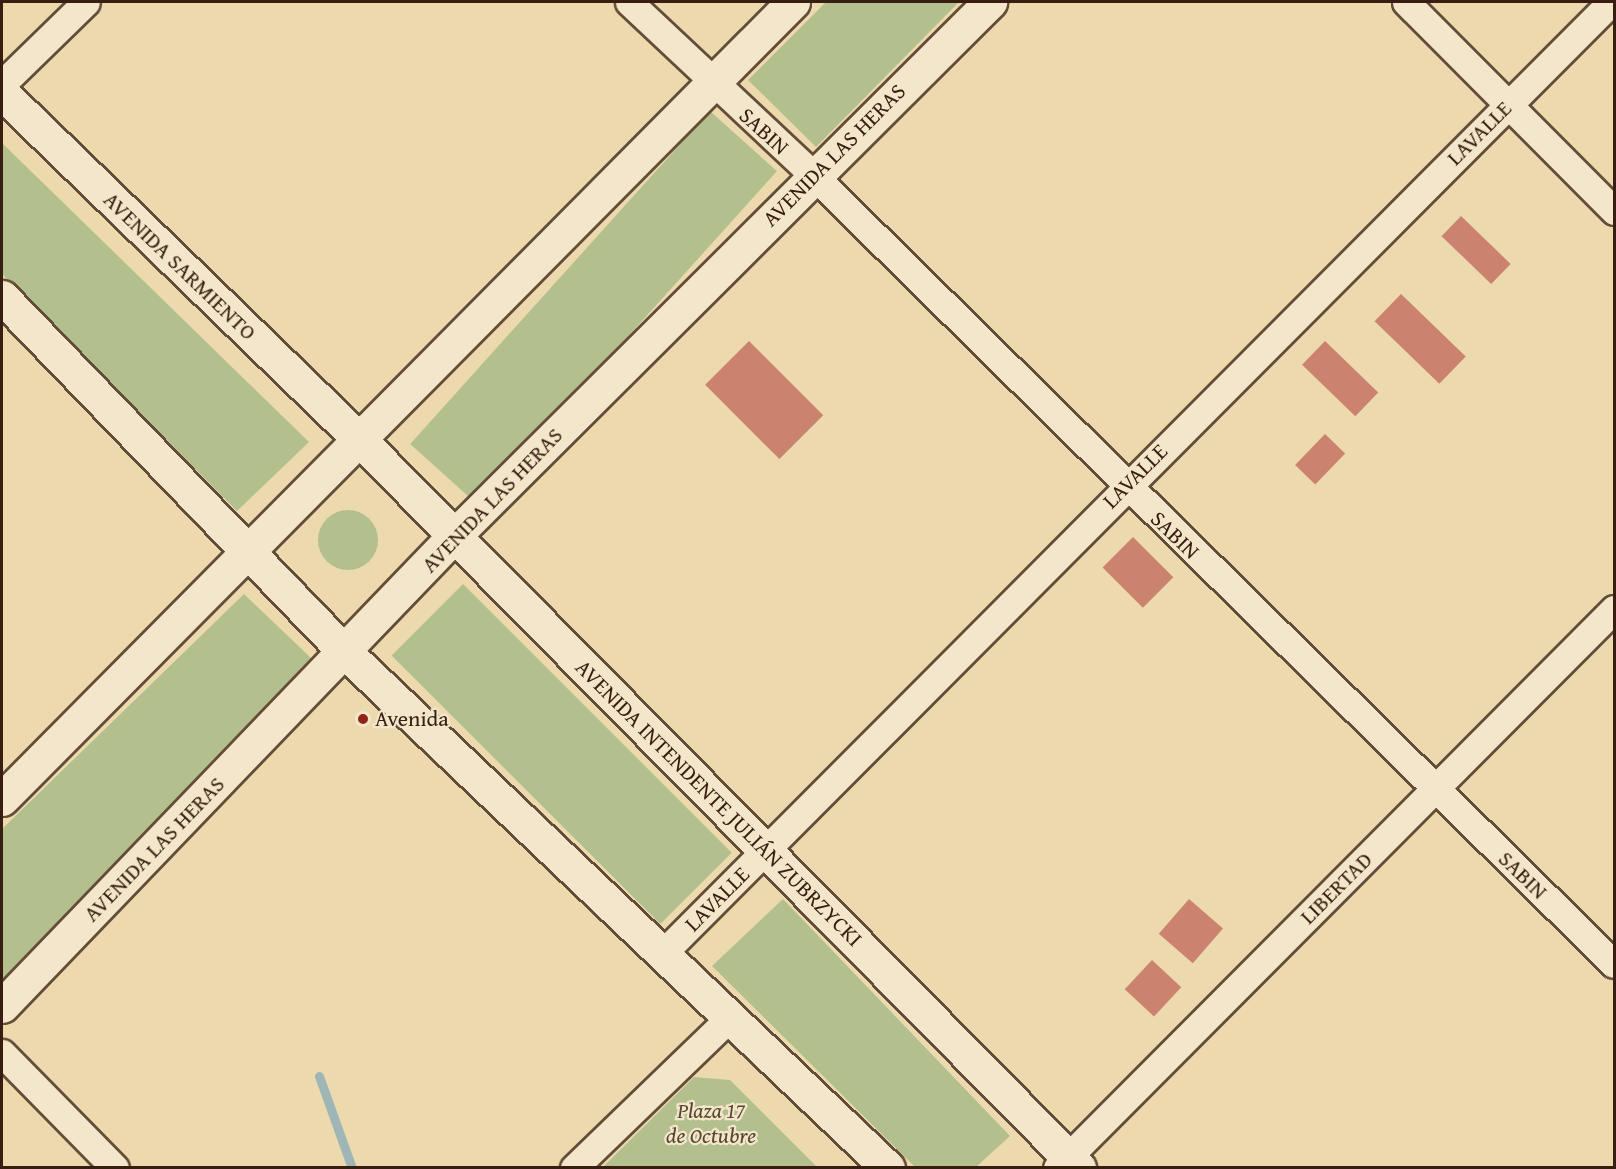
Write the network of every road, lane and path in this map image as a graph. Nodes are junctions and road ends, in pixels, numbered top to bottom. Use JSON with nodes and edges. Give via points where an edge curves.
{"nodes":[{"id":1,"x":86,"y":2,"type":"edge"},
{"id":2,"x":629,"y":2,"type":"edge"},
{"id":3,"x":793,"y":2,"type":"edge"},
{"id":4,"x":990,"y":2,"type":"edge"},
{"id":5,"x":1406,"y":2,"type":"edge"},
{"id":6,"x":1611,"y":2,"type":"edge"},
{"id":7,"x":709,"y":82,"type":"junction"},
{"id":8,"x":2,"y":84,"type":"edge"},
{"id":9,"x":2,"y":93,"type":"edge"},
{"id":10,"x":1508,"y":105,"type":"junction"},
{"id":11,"x":813,"y":175,"type":"junction"},
{"id":12,"x":1614,"y":211,"type":"edge"},
{"id":13,"x":2,"y":297,"type":"edge"},
{"id":14,"x":359,"y":440,"type":"junction"},
{"id":15,"x":1124,"y":486,"type":"junction"},
{"id":16,"x":454,"y":536,"type":"junction"},
{"id":17,"x":248,"y":549,"type":"junction"},
{"id":18,"x":1614,"y":609,"type":"edge"},
{"id":19,"x":345,"y":652,"type":"junction"},
{"id":20,"x":1435,"y":789,"type":"junction"},
{"id":21,"x":2,"y":799,"type":"edge"},
{"id":22,"x":766,"y":850,"type":"junction"},
{"id":23,"x":662,"y":954,"type":"junction"},
{"id":24,"x":1614,"y":964,"type":"edge"},
{"id":25,"x":2,"y":1006,"type":"edge"},
{"id":26,"x":727,"y":1020,"type":"junction"},
{"id":27,"x":2,"y":1053,"type":"edge"},
{"id":28,"x":1068,"y":1164,"type":"edge"},
{"id":29,"x":115,"y":1167,"type":"edge"},
{"id":30,"x":574,"y":1167,"type":"edge"},
{"id":31,"x":888,"y":1167,"type":"edge"}],
"edges":[{"from":1,"to":8,"type":"street"},
{"from":2,"to":7,"type":"street","name":"SABIN"},
{"from":3,"to":7,"type":"main road"},
{"from":4,"to":11,"type":"main road","name":"AVENIDA LAS HERAS"},
{"from":5,"to":10,"type":"street"},
{"from":6,"to":10,"type":"street","name":"LAVALLE"},
{"from":7,"to":11,"type":"street","name":"SABIN"},
{"from":7,"to":14,"type":"main road"},
{"from":9,"to":14,"type":"main road","name":"AVENIDA SARMIENTO"},
{"from":10,"to":12,"type":"street"},
{"from":10,"to":15,"type":"street","name":"LAVALLE"},
{"from":11,"to":15,"type":"street","name":"SABIN"},
{"from":11,"to":16,"type":"main road","name":"AVENIDA LAS HERAS"},
{"from":13,"to":17,"type":"main road"},
{"from":14,"to":16,"type":"main road","name":"AVENIDA INTENDENTE JULIÁN ZUBRZYCKI"},
{"from":14,"to":17,"type":"main road"},
{"from":15,"to":20,"type":"street","name":"SABIN"},
{"from":15,"to":22,"type":"street","name":"LAVALLE"},
{"from":16,"to":19,"type":"main road","name":"AVENIDA LAS HERAS"},
{"from":16,"to":22,"type":"main road","name":"AVENIDA INTENDENTE JULIÁN ZUBRZYCKI"},
{"from":17,"to":19,"type":"main road"},
{"from":17,"to":21,"type":"main road"},
{"from":18,"to":20,"type":"street","name":"LIBERTAD"},
{"from":19,"to":23,"type":"main road"},
{"from":19,"to":25,"type":"main road","name":"AVENIDA LAS HERAS"},
{"from":20,"to":24,"type":"street","name":"SABIN"},
{"from":20,"to":28,"type":"street","name":"LIBERTAD"},
{"from":22,"to":23,"type":"street","name":"LAVALLE"},
{"from":22,"to":28,"type":"main road","name":"AVENIDA INTENDENTE JULIÁN ZUBRZYCKI"},
{"from":23,"to":26,"type":"main road"},
{"from":26,"to":30,"type":"street"},
{"from":26,"to":31,"type":"main road"},
{"from":27,"to":29,"type":"street"}]}
